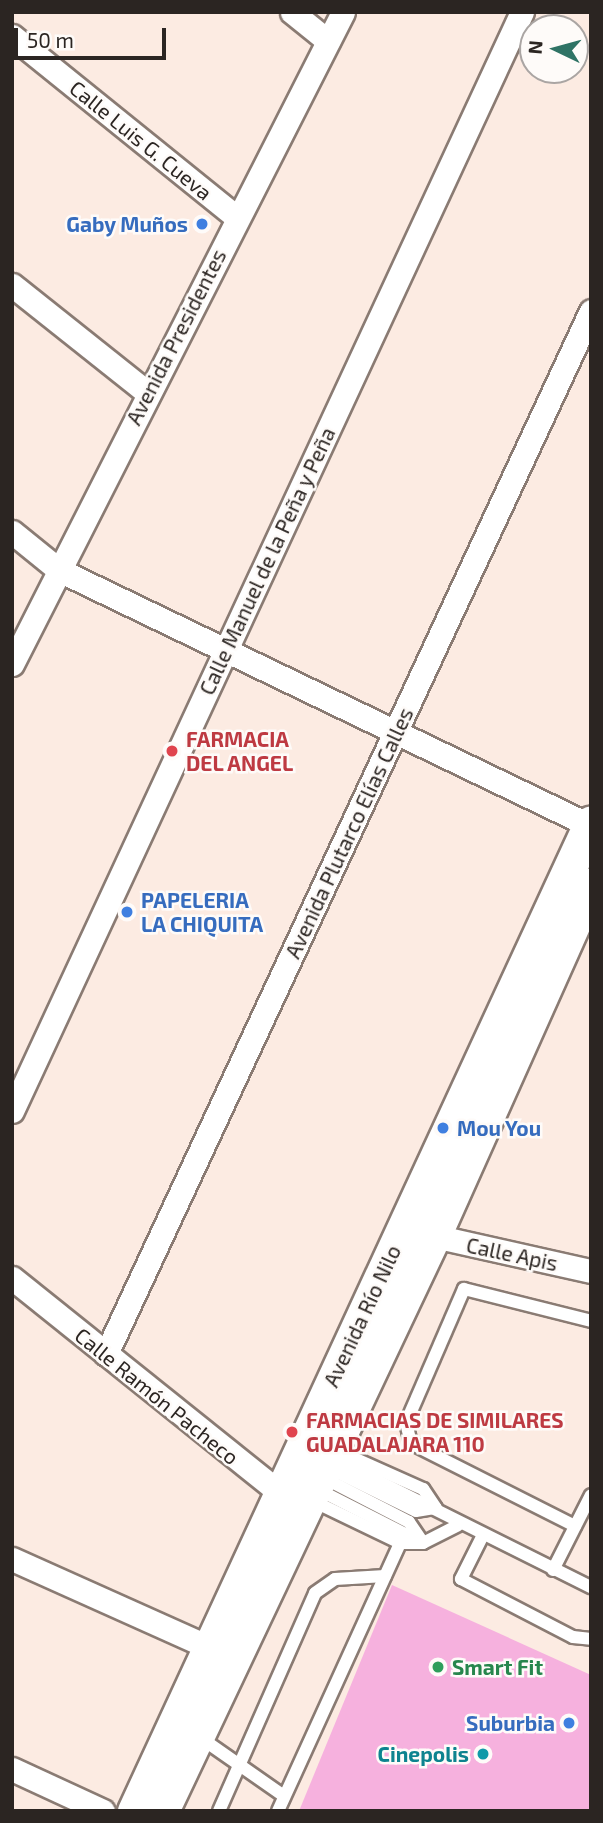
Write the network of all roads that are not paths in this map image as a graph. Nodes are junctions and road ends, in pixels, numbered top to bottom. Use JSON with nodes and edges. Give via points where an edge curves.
{"nodes":[{"id":1,"x":292,"y":12,"type":"edge"},
{"id":2,"x":342,"y":12,"type":"edge"},
{"id":3,"x":522,"y":12,"type":"edge"},
{"id":4,"x":12,"y":36,"type":"edge"},
{"id":5,"x":328,"y":41,"type":"junction"},
{"id":6,"x":236,"y":217,"type":"junction"},
{"id":7,"x":12,"y":285,"type":"edge"},
{"id":8,"x":591,"y":311,"type":"edge"},
{"id":9,"x":148,"y":393,"type":"junction"},
{"id":10,"x":12,"y":532,"type":"edge"},
{"id":11,"x":59,"y":570,"type":"junction"},
{"id":12,"x":226,"y":650,"type":"junction"},
{"id":13,"x":12,"y":664,"type":"edge"},
{"id":14,"x":395,"y":732,"type":"junction"},
{"id":15,"x":590,"y":824,"type":"edge"},
{"id":16,"x":591,"y":885,"type":"edge"},
{"id":17,"x":12,"y":1111,"type":"edge"},
{"id":18,"x":434,"y":1236,"type":"junction"},
{"id":19,"x":591,"y":1271,"type":"edge"},
{"id":20,"x":12,"y":1278,"type":"edge"},
{"id":21,"x":591,"y":1321,"type":"edge"},
{"id":22,"x":106,"y":1354,"type":"junction"},
{"id":23,"x":314,"y":1480,"type":"junction"},
{"id":24,"x":591,"y":1495,"type":"edge"},
{"id":25,"x":436,"y":1508,"type":"junction"},
{"id":26,"x":457,"y":1525,"type":"junction"},
{"id":27,"x":575,"y":1526,"type":"junction"},
{"id":28,"x":482,"y":1537,"type":"junction"},
{"id":29,"x":400,"y":1543,"type":"junction"},
{"id":30,"x":423,"y":1543,"type":"junction"},
{"id":31,"x":12,"y":1559,"type":"edge"},
{"id":32,"x":552,"y":1570,"type":"junction"},
{"id":33,"x":385,"y":1576,"type":"junction"},
{"id":34,"x":591,"y":1587,"type":"edge"},
{"id":35,"x":591,"y":1639,"type":"edge"},
{"id":36,"x":209,"y":1647,"type":"junction"},
{"id":37,"x":197,"y":1736,"type":"junction"},
{"id":38,"x":238,"y":1766,"type":"junction"},
{"id":39,"x":12,"y":1769,"type":"edge"},
{"id":40,"x":284,"y":1796,"type":"junction"},
{"id":41,"x":156,"y":1810,"type":"edge"},
{"id":42,"x":103,"y":1811,"type":"edge"},
{"id":43,"x":219,"y":1811,"type":"edge"},
{"id":44,"x":278,"y":1811,"type":"edge"}],
"edges":[{"from":1,"to":5,"type":"street"},
{"from":2,"to":5,"type":"street","name":"Avenida Presidentes"},
{"from":3,"to":12,"type":"street","name":"Calle Manuel de la Peña y Peña"},
{"from":4,"to":6,"type":"street","name":"Calle Luis G. Cueva"},
{"from":5,"to":6,"type":"street","name":"Avenida Presidentes"},
{"from":6,"to":9,"type":"street","name":"Avenida Presidentes"},
{"from":7,"to":9,"type":"street"},
{"from":8,"to":14,"type":"street","name":"Avenida Plutarco Elías Calles"},
{"from":9,"to":11,"type":"street","name":"Avenida Presidentes"},
{"from":10,"to":11,"type":"street"},
{"from":11,"to":12,"type":"street"},
{"from":11,"to":13,"type":"street","name":"Avenida Presidentes"},
{"from":12,"to":14,"type":"street"},
{"from":12,"to":17,"type":"street","name":"Calle Manuel de la Peña y Peña"},
{"from":14,"to":15,"type":"street"},
{"from":14,"to":22,"type":"street","name":"Avenida Plutarco Elías Calles"},
{"from":15,"to":23,"type":"main road","name":"Avenida Río Nilo"},
{"from":16,"to":18,"type":"main road","name":"Avenida Río Nilo"},
{"from":18,"to":19,"type":"street","name":"Calle Apis"},
{"from":18,"to":23,"type":"main road","name":"Avenida Río Nilo"},
{"from":20,"to":22,"type":"street","name":"Calle Ramón Pacheco"},
{"from":21,"to":27,"type":"lane","via":[[464,1289],[406,1423],[411,1443]]},
{"from":22,"to":23,"type":"street","name":"Calle Ramón Pacheco"},
{"from":23,"to":25,"type":"lane","via":[[416,1511]]},
{"from":23,"to":25,"type":"lane","via":[[423,1489]]},
{"from":23,"to":29,"type":"lane"},
{"from":23,"to":30,"type":"lane"},
{"from":23,"to":36,"type":"main road","name":"Avenida Río Nilo"},
{"from":23,"to":37,"type":"main road","name":"Avenida Río Nilo"},
{"from":24,"to":27,"type":"lane"},
{"from":25,"to":26,"type":"lane"},
{"from":26,"to":28,"type":"lane"},
{"from":26,"to":30,"type":"lane"},
{"from":27,"to":32,"type":"lane"},
{"from":28,"to":32,"type":"lane"},
{"from":28,"to":35,"type":"lane","via":[[461,1579],[573,1637]]},
{"from":29,"to":30,"type":"lane"},
{"from":29,"to":33,"type":"lane"},
{"from":31,"to":36,"type":"street"},
{"from":32,"to":34,"type":"lane"},
{"from":33,"to":38,"type":"lane","via":[[335,1579],[315,1593]]},
{"from":33,"to":40,"type":"lane"},
{"from":36,"to":41,"type":"main road","name":"Avenida Río Nilo"},
{"from":37,"to":38,"type":"lane"},
{"from":37,"to":41,"type":"main road","name":"Avenida Río Nilo"},
{"from":38,"to":40,"type":"lane"},
{"from":38,"to":43,"type":"lane"},
{"from":39,"to":42,"type":"street"},
{"from":40,"to":44,"type":"lane"}]}
